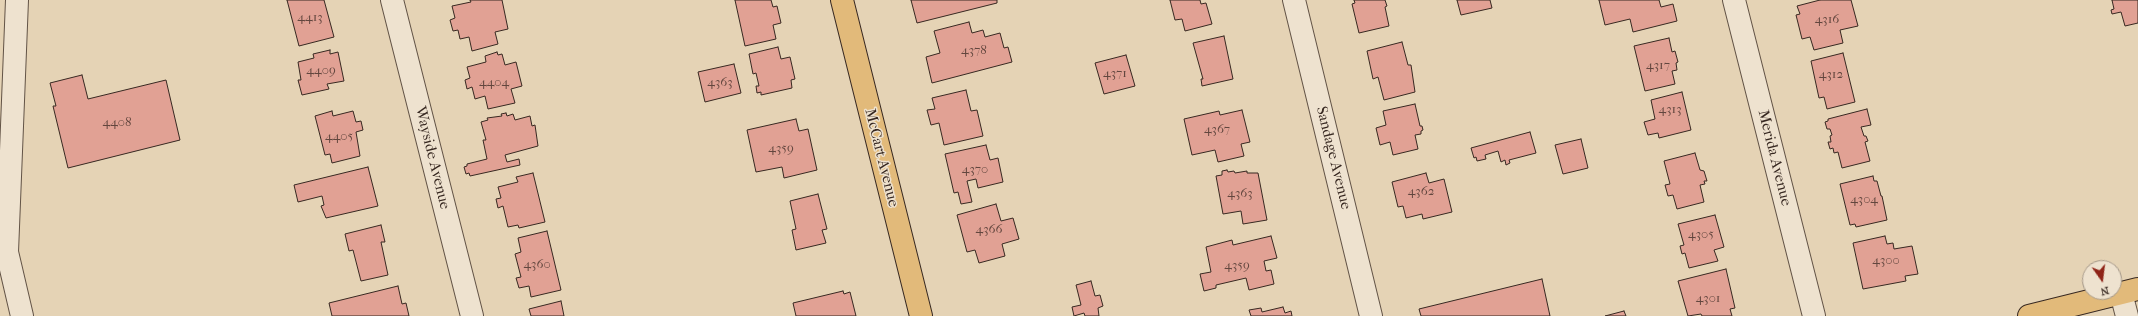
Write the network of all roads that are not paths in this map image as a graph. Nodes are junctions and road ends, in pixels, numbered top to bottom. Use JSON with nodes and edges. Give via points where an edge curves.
{"nodes":[{"id":1,"x":17,"y":0,"type":"edge"},
{"id":2,"x":392,"y":0,"type":"edge"},
{"id":3,"x":842,"y":0,"type":"edge"},
{"id":4,"x":1294,"y":0,"type":"edge"},
{"id":5,"x":1734,"y":0,"type":"edge"},
{"id":6,"x":2130,"y":291,"type":"edge"},
{"id":7,"x":22,"y":316,"type":"edge"},
{"id":8,"x":472,"y":316,"type":"edge"},
{"id":9,"x":921,"y":316,"type":"edge"},
{"id":10,"x":1371,"y":316,"type":"edge"},
{"id":11,"x":1814,"y":316,"type":"edge"},
{"id":12,"x":2029,"y":316,"type":"edge"},
{"id":13,"x":2127,"y":316,"type":"edge"}],
"edges":[{"from":1,"to":7,"type":"street","via":[[7,252]]},
{"from":2,"to":8,"type":"street","name":"Wayside Avenue"},
{"from":3,"to":9,"type":"main road","name":"McCart Avenue"},
{"from":4,"to":10,"type":"street","name":"Sandage Avenue"},
{"from":5,"to":11,"type":"street","name":"Merida Avenue"},
{"from":6,"to":12,"type":"main road"},
{"from":6,"to":13,"type":"street"}]}
